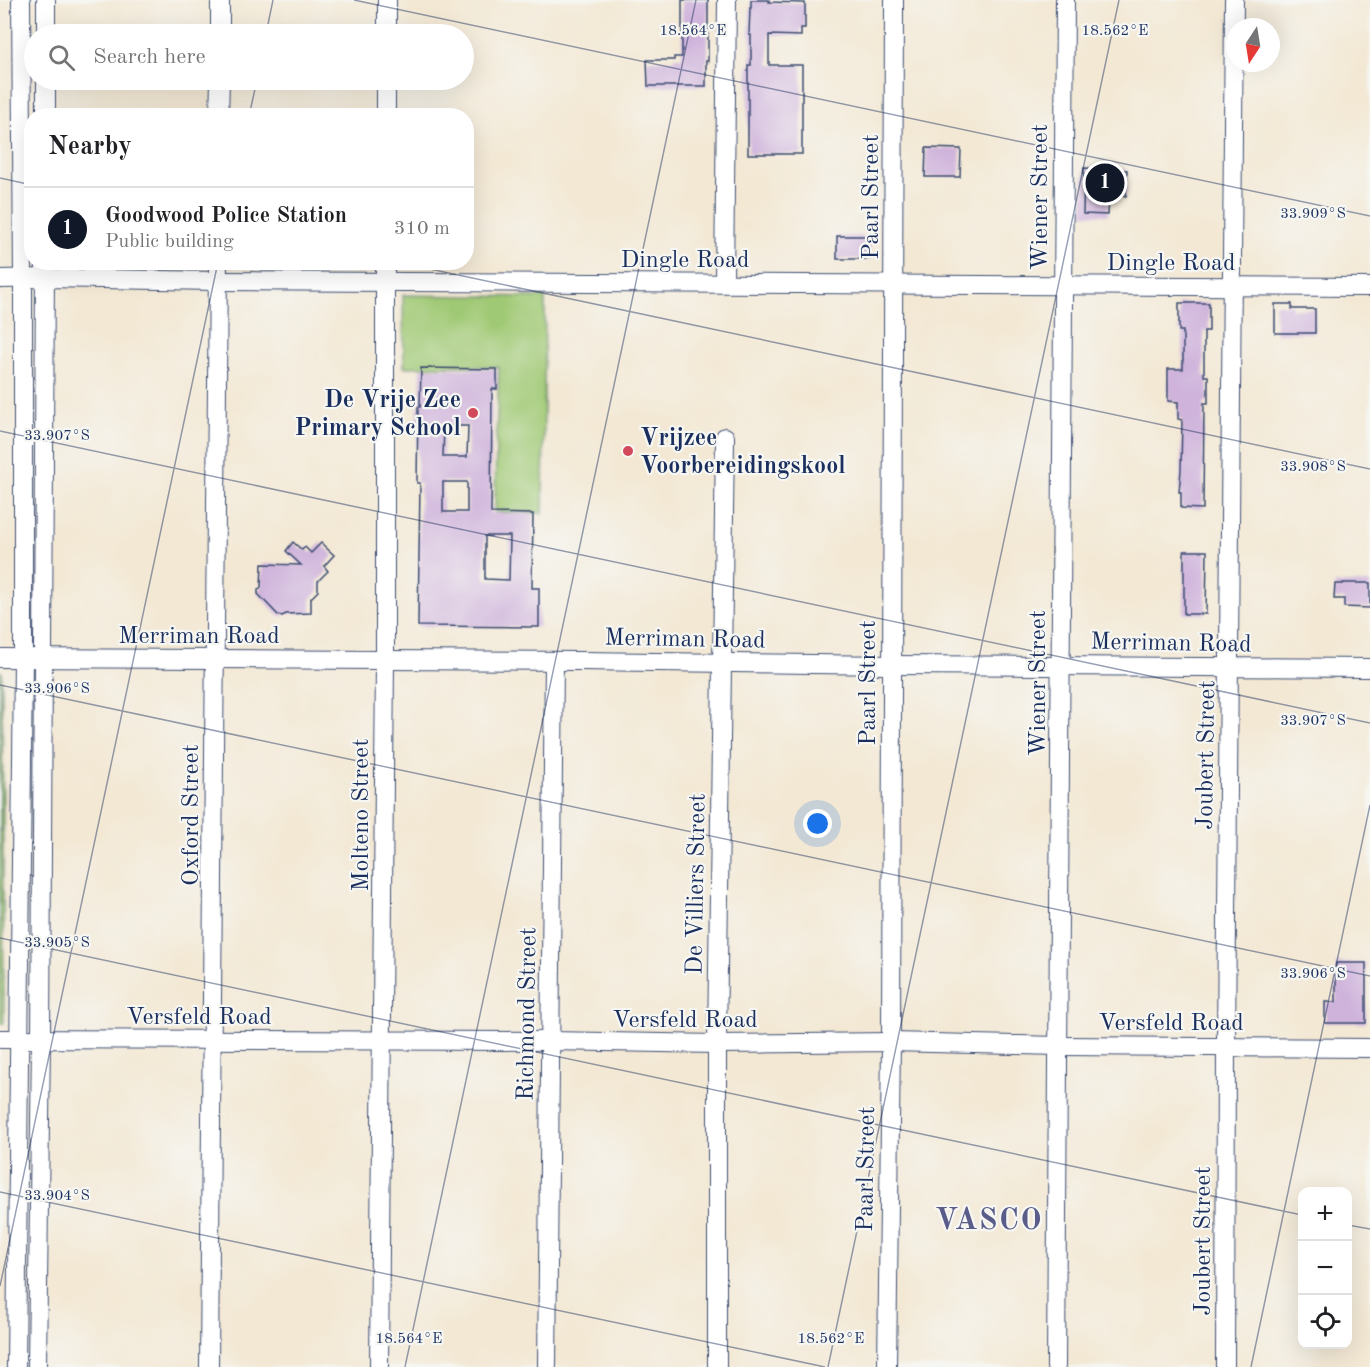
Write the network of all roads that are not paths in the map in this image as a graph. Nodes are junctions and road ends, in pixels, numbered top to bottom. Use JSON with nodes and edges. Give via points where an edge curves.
{"nodes":[{"id":1,"x":21,"y":0,"type":"edge"},
{"id":2,"x":46,"y":0,"type":"edge"},
{"id":3,"x":220,"y":0,"type":"edge"},
{"id":4,"x":387,"y":0,"type":"edge"},
{"id":5,"x":727,"y":0,"type":"edge"},
{"id":6,"x":894,"y":0,"type":"edge"},
{"id":7,"x":1065,"y":0,"type":"edge"},
{"id":8,"x":1234,"y":0,"type":"edge"},
{"id":9,"x":46,"y":24,"type":"edge"},
{"id":10,"x":220,"y":24,"type":"edge"},
{"id":11,"x":387,"y":24,"type":"edge"},
{"id":12,"x":46,"y":90,"type":"edge"},
{"id":13,"x":220,"y":90,"type":"edge"},
{"id":14,"x":386,"y":90,"type":"edge"},
{"id":15,"x":46,"y":108,"type":"edge"},
{"id":16,"x":219,"y":108,"type":"edge"},
{"id":17,"x":386,"y":108,"type":"edge"},
{"id":18,"x":45,"y":270,"type":"edge"},
{"id":19,"x":218,"y":270,"type":"edge"},
{"id":20,"x":385,"y":270,"type":"edge"},
{"id":21,"x":0,"y":279,"type":"edge"},
{"id":22,"x":23,"y":279,"type":"junction"},
{"id":23,"x":218,"y":281,"type":"junction"},
{"id":24,"x":385,"y":282,"type":"junction"},
{"id":25,"x":724,"y":284,"type":"junction"},
{"id":26,"x":894,"y":284,"type":"junction"},
{"id":27,"x":1063,"y":285,"type":"junction"},
{"id":28,"x":1232,"y":286,"type":"junction"},
{"id":29,"x":1370,"y":287,"type":"edge"},
{"id":30,"x":725,"y":437,"type":"dead end"},
{"id":31,"x":0,"y":658,"type":"edge"},
{"id":32,"x":23,"y":658,"type":"junction"},
{"id":33,"x":43,"y":658,"type":"junction"},
{"id":34,"x":215,"y":659,"type":"junction"},
{"id":35,"x":385,"y":660,"type":"junction"},
{"id":36,"x":554,"y":662,"type":"junction"},
{"id":37,"x":723,"y":663,"type":"junction"},
{"id":38,"x":891,"y":665,"type":"junction"},
{"id":39,"x":1061,"y":665,"type":"junction"},
{"id":40,"x":1230,"y":667,"type":"junction"},
{"id":41,"x":1370,"y":668,"type":"edge"},
{"id":42,"x":0,"y":1039,"type":"edge"},
{"id":43,"x":19,"y":1040,"type":"junction"},
{"id":44,"x":40,"y":1040,"type":"junction"},
{"id":45,"x":213,"y":1041,"type":"junction"},
{"id":46,"x":382,"y":1041,"type":"junction"},
{"id":47,"x":550,"y":1041,"type":"junction"},
{"id":48,"x":891,"y":1042,"type":"junction"},
{"id":49,"x":717,"y":1044,"type":"junction"},
{"id":50,"x":1059,"y":1046,"type":"junction"},
{"id":51,"x":1226,"y":1047,"type":"junction"},
{"id":52,"x":1370,"y":1048,"type":"edge"},
{"id":53,"x":18,"y":1183,"type":"junction"},
{"id":54,"x":38,"y":1183,"type":"junction"},
{"id":55,"x":16,"y":1367,"type":"edge"},
{"id":56,"x":37,"y":1367,"type":"edge"},
{"id":57,"x":210,"y":1367,"type":"edge"},
{"id":58,"x":379,"y":1367,"type":"edge"},
{"id":59,"x":547,"y":1367,"type":"edge"},
{"id":60,"x":717,"y":1367,"type":"edge"},
{"id":61,"x":887,"y":1367,"type":"edge"},
{"id":62,"x":1056,"y":1367,"type":"edge"},
{"id":63,"x":1226,"y":1367,"type":"edge"}],
"edges":[{"from":1,"to":22,"type":"street"},
{"from":2,"to":9,"type":"street"},
{"from":3,"to":10,"type":"street"},
{"from":4,"to":11,"type":"street"},
{"from":5,"to":25,"type":"street"},
{"from":6,"to":26,"type":"street","name":"Paarl Street"},
{"from":7,"to":27,"type":"street","name":"Wiener Street"},
{"from":8,"to":28,"type":"street","name":"Joubert Street"},
{"from":12,"to":15,"type":"street"},
{"from":13,"to":16,"type":"street"},
{"from":14,"to":17,"type":"street"},
{"from":18,"to":22,"type":"street","name":"Dingle Road"},
{"from":18,"to":23,"type":"street","name":"Dingle Road"},
{"from":18,"to":33,"type":"street"},
{"from":19,"to":23,"type":"street","name":"Oxford Street"},
{"from":20,"to":24,"type":"street","name":"Molteno Street"},
{"from":21,"to":22,"type":"street","name":"Dingle Road"},
{"from":22,"to":32,"type":"street"},
{"from":23,"to":24,"type":"street","name":"Dingle Road"},
{"from":23,"to":34,"type":"street","name":"Oxford Street"},
{"from":24,"to":25,"type":"street","name":"Dingle Road"},
{"from":24,"to":35,"type":"street","name":"Molteno Street"},
{"from":25,"to":26,"type":"street","name":"Dingle Road"},
{"from":26,"to":27,"type":"street","name":"Dingle Road"},
{"from":26,"to":38,"type":"street","name":"Paarl Street"},
{"from":27,"to":28,"type":"street","name":"Dingle Road"},
{"from":27,"to":39,"type":"street","name":"Wiener Street"},
{"from":28,"to":29,"type":"street","name":"Dingle Road"},
{"from":28,"to":40,"type":"street","name":"Joubert Street"},
{"from":30,"to":37,"type":"street","name":"De Villiers Street"},
{"from":31,"to":32,"type":"street","name":"Merriman Road"},
{"from":32,"to":33,"type":"street","name":"Merriman Road"},
{"from":32,"to":43,"type":"street"},
{"from":33,"to":34,"type":"street","name":"Merriman Road"},
{"from":33,"to":44,"type":"street"},
{"from":34,"to":35,"type":"street","name":"Merriman Road"},
{"from":34,"to":45,"type":"street","name":"Oxford Street"},
{"from":35,"to":36,"type":"street","name":"Merriman Road"},
{"from":35,"to":46,"type":"street","name":"Molteno Street"},
{"from":36,"to":37,"type":"street","name":"Merriman Road"},
{"from":36,"to":47,"type":"street","name":"Richmond Street"},
{"from":37,"to":38,"type":"street","name":"Merriman Road"},
{"from":37,"to":49,"type":"street","name":"De Villiers Street"},
{"from":38,"to":39,"type":"street","name":"Merriman Road"},
{"from":38,"to":48,"type":"street","name":"Paarl Street"},
{"from":39,"to":40,"type":"street","name":"Merriman Road"},
{"from":39,"to":50,"type":"street","name":"Wiener Street"},
{"from":40,"to":41,"type":"street","name":"Merriman Road"},
{"from":40,"to":51,"type":"street","name":"Joubert Street"},
{"from":42,"to":43,"type":"street","name":"Versfeld Road"},
{"from":43,"to":44,"type":"street","name":"Versfeld Road"},
{"from":43,"to":53,"type":"street"},
{"from":44,"to":45,"type":"street","name":"Versfeld Road"},
{"from":44,"to":54,"type":"street"},
{"from":45,"to":46,"type":"street","name":"Versfeld Road"},
{"from":45,"to":57,"type":"street","name":"Oxford Street"},
{"from":46,"to":47,"type":"street","name":"Versfeld Road"},
{"from":46,"to":58,"type":"street","name":"Molteno Street"},
{"from":47,"to":49,"type":"street","name":"Versfeld Road"},
{"from":47,"to":59,"type":"street","name":"Richmond Street"},
{"from":48,"to":49,"type":"street","name":"Versfeld Road"},
{"from":48,"to":50,"type":"street","name":"Versfeld Road"},
{"from":48,"to":61,"type":"street","name":"Paarl Street"},
{"from":49,"to":60,"type":"street","name":"De Villiers Street"},
{"from":50,"to":51,"type":"street","name":"Versfeld Road"},
{"from":50,"to":62,"type":"street","name":"Wiener Street"},
{"from":51,"to":52,"type":"street","name":"Versfeld Road"},
{"from":51,"to":63,"type":"street","name":"Joubert Street"},
{"from":53,"to":54,"type":"street"},
{"from":53,"to":55,"type":"street"},
{"from":54,"to":56,"type":"street"}]}
